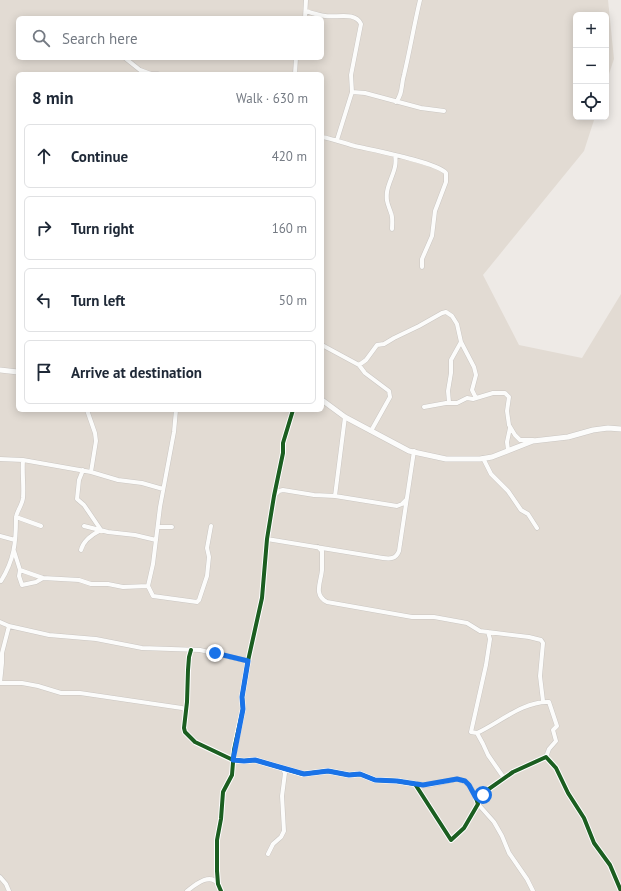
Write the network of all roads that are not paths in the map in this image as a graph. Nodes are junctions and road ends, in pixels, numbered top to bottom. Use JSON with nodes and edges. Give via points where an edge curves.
{"nodes":[{"id":1,"x":306,"y":0,"type":"edge"},
{"id":2,"x":420,"y":0,"type":"edge"},
{"id":3,"x":306,"y":11,"type":"junction"},
{"id":4,"x":305,"y":16,"type":"edge"},
{"id":5,"x":127,"y":60,"type":"edge"},
{"id":6,"x":296,"y":60,"type":"edge"},
{"id":7,"x":146,"y":72,"type":"edge"},
{"id":8,"x":295,"y":72,"type":"edge"},
{"id":9,"x":352,"y":92,"type":"junction"},
{"id":10,"x":396,"y":102,"type":"junction"},
{"id":11,"x":444,"y":111,"type":"dead end"},
{"id":12,"x":324,"y":137,"type":"edge"},
{"id":13,"x":337,"y":140,"type":"junction"},
{"id":14,"x":395,"y":155,"type":"junction"},
{"id":15,"x":392,"y":229,"type":"dead end"},
{"id":16,"x":422,"y":267,"type":"dead end"},
{"id":17,"x":448,"y":307,"type":"dead end"},
{"id":18,"x":442,"y":313,"type":"junction"},
{"id":19,"x":461,"y":342,"type":"junction"},
{"id":20,"x":324,"y":346,"type":"edge"},
{"id":21,"x":359,"y":365,"type":"junction"},
{"id":22,"x":0,"y":370,"type":"edge"},
{"id":23,"x":16,"y":372,"type":"edge"},
{"id":24,"x":476,"y":398,"type":"junction"},
{"id":25,"x":324,"y":401,"type":"edge"},
{"id":26,"x":449,"y":402,"type":"junction"},
{"id":27,"x":424,"y":407,"type":"dead end"},
{"id":28,"x":88,"y":412,"type":"edge"},
{"id":29,"x":176,"y":412,"type":"edge"},
{"id":30,"x":291,"y":412,"type":"edge"},
{"id":31,"x":345,"y":417,"type":"junction"},
{"id":32,"x":510,"y":428,"type":"junction"},
{"id":33,"x":621,"y":429,"type":"edge"},
{"id":34,"x":371,"y":431,"type":"junction"},
{"id":35,"x":539,"y":440,"type":"junction"},
{"id":36,"x":508,"y":450,"type":"junction"},
{"id":37,"x":414,"y":451,"type":"junction"},
{"id":38,"x":484,"y":458,"type":"junction"},
{"id":39,"x":0,"y":459,"type":"edge"},
{"id":40,"x":23,"y":460,"type":"junction"},
{"id":41,"x":83,"y":470,"type":"junction"},
{"id":42,"x":92,"y":472,"type":"junction"},
{"id":43,"x":164,"y":489,"type":"junction"},
{"id":44,"x":274,"y":496,"type":"junction"},
{"id":45,"x":335,"y":496,"type":"junction"},
{"id":46,"x":407,"y":498,"type":"junction"},
{"id":47,"x":399,"y":506,"type":"junction"},
{"id":48,"x":405,"y":512,"type":"junction"},
{"id":49,"x":16,"y":517,"type":"junction"},
{"id":50,"x":41,"y":526,"type":"dead end"},
{"id":51,"x":84,"y":526,"type":"dead end"},
{"id":52,"x":211,"y":526,"type":"dead end"},
{"id":53,"x":158,"y":527,"type":"junction"},
{"id":54,"x":172,"y":527,"type":"dead end"},
{"id":55,"x":537,"y":528,"type":"dead end"},
{"id":56,"x":101,"y":530,"type":"junction"},
{"id":57,"x":269,"y":530,"type":"junction"},
{"id":58,"x":0,"y":536,"type":"edge"},
{"id":59,"x":267,"y":539,"type":"junction"},
{"id":60,"x":15,"y":540,"type":"junction"},
{"id":61,"x":156,"y":540,"type":"junction"},
{"id":62,"x":277,"y":541,"type":"junction"},
{"id":63,"x":318,"y":547,"type":"junction"},
{"id":64,"x":81,"y":550,"type":"dead end"},
{"id":65,"x":14,"y":551,"type":"junction"},
{"id":66,"x":20,"y":570,"type":"junction"},
{"id":67,"x":43,"y":578,"type":"junction"},
{"id":68,"x":0,"y":581,"type":"edge"},
{"id":69,"x":148,"y":586,"type":"junction"},
{"id":70,"x":0,"y":622,"type":"edge"},
{"id":71,"x":9,"y":626,"type":"junction"},
{"id":72,"x":488,"y":632,"type":"junction"},
{"id":73,"x":192,"y":650,"type":"junction"},
{"id":74,"x":248,"y":661,"type":"junction"},
{"id":75,"x":0,"y":683,"type":"edge"},
{"id":76,"x":543,"y":701,"type":"junction"},
{"id":77,"x":186,"y":710,"type":"junction"},
{"id":78,"x":477,"y":733,"type":"junction"},
{"id":79,"x":546,"y":757,"type":"junction"},
{"id":80,"x":233,"y":760,"type":"junction"},
{"id":81,"x":283,"y":769,"type":"junction"},
{"id":82,"x":504,"y":778,"type":"junction"},
{"id":83,"x":414,"y":784,"type":"junction"},
{"id":84,"x":476,"y":798,"type":"junction"},
{"id":85,"x":478,"y":804,"type":"junction"},
{"id":86,"x":268,"y":854,"type":"dead end"},
{"id":87,"x":0,"y":877,"type":"edge"},
{"id":88,"x":218,"y":884,"type":"junction"},
{"id":89,"x":9,"y":891,"type":"edge"},
{"id":90,"x":187,"y":891,"type":"edge"},
{"id":91,"x":221,"y":891,"type":"edge"},
{"id":92,"x":533,"y":891,"type":"edge"},
{"id":93,"x":621,"y":891,"type":"edge"}],
"edges":[{"from":1,"to":3,"type":"street"},
{"from":2,"to":10,"type":"street","via":[[403,76],[402,93]]},
{"from":3,"to":4,"type":"street"},
{"from":3,"to":9,"type":"street","via":[[326,16],[348,16],[360,22],[351,75]]},
{"from":5,"to":7,"type":"street"},
{"from":6,"to":8,"type":"street"},
{"from":9,"to":10,"type":"street"},
{"from":9,"to":13,"type":"street"},
{"from":10,"to":11,"type":"street"},
{"from":12,"to":13,"type":"street"},
{"from":13,"to":14,"type":"street","via":[[352,146]]},
{"from":14,"to":15,"type":"street","via":[[396,165],[386,200],[392,215]]},
{"from":14,"to":16,"type":"street","via":[[439,168],[446,173],[446,182],[435,210],[432,236],[422,259]]},
{"from":17,"to":18,"type":"street"},
{"from":18,"to":19,"type":"street","via":[[449,313],[454,319]]},
{"from":18,"to":21,"type":"street","via":[[384,344],[377,345]]},
{"from":19,"to":24,"type":"street","via":[[476,372],[472,390]]},
{"from":19,"to":26,"type":"street","via":[[451,360]]},
{"from":20,"to":21,"type":"street"},
{"from":21,"to":34,"type":"street","via":[[390,394]]},
{"from":22,"to":23,"type":"street"},
{"from":24,"to":26,"type":"street","via":[[467,398],[457,403]]},
{"from":24,"to":32,"type":"street","via":[[493,393],[507,395],[510,399],[507,411]]},
{"from":25,"to":31,"type":"street"},
{"from":26,"to":27,"type":"street"},
{"from":28,"to":42,"type":"street","via":[[96,441]]},
{"from":29,"to":43,"type":"street"},
{"from":30,"to":44,"type":"street"},
{"from":31,"to":34,"type":"street"},
{"from":31,"to":45,"type":"street"},
{"from":32,"to":35,"type":"street","via":[[522,441]]},
{"from":32,"to":36,"type":"street"},
{"from":33,"to":35,"type":"street","via":[[593,430],[568,437]]},
{"from":34,"to":37,"type":"street","via":[[409,451]]},
{"from":35,"to":36,"type":"street"},
{"from":36,"to":38,"type":"street"},
{"from":37,"to":38,"type":"street","via":[[446,459]]},
{"from":37,"to":46,"type":"street"},
{"from":38,"to":55,"type":"street","via":[[491,474],[508,491],[521,510],[528,514]]},
{"from":39,"to":40,"type":"street"},
{"from":40,"to":41,"type":"street"},
{"from":40,"to":49,"type":"street","via":[[23,499]]},
{"from":41,"to":42,"type":"street"},
{"from":41,"to":56,"type":"street","via":[[77,499]]},
{"from":42,"to":43,"type":"street"},
{"from":43,"to":53,"type":"street"},
{"from":44,"to":45,"type":"street","via":[[283,490]]},
{"from":44,"to":57,"type":"street"},
{"from":45,"to":47,"type":"street"},
{"from":46,"to":47,"type":"street"},
{"from":46,"to":48,"type":"street"},
{"from":47,"to":48,"type":"street"},
{"from":48,"to":63,"type":"street","via":[[399,551],[394,558]]},
{"from":49,"to":50,"type":"street"},
{"from":49,"to":60,"type":"street"},
{"from":51,"to":56,"type":"street"},
{"from":52,"to":69,"type":"street","via":[[207,548],[207,578],[200,600],[197,602],[156,597]]},
{"from":53,"to":54,"type":"street"},
{"from":53,"to":61,"type":"street"},
{"from":56,"to":61,"type":"street"},
{"from":56,"to":64,"type":"street","via":[[82,544]]},
{"from":57,"to":59,"type":"street"},
{"from":57,"to":62,"type":"street"},
{"from":58,"to":60,"type":"street"},
{"from":59,"to":62,"type":"street"},
{"from":59,"to":74,"type":"street","via":[[262,598]]},
{"from":60,"to":65,"type":"street"},
{"from":61,"to":69,"type":"street"},
{"from":62,"to":63,"type":"street"},
{"from":63,"to":72,"type":"street","via":[[322,551],[318,591],[322,600],[412,617],[434,617],[467,623],[480,631]]},
{"from":65,"to":66,"type":"street"},
{"from":65,"to":68,"type":"street","via":[[8,570]]},
{"from":66,"to":67,"type":"street"},
{"from":66,"to":67,"type":"street","via":[[22,585]]},
{"from":67,"to":69,"type":"street","via":[[79,580],[123,587]]},
{"from":70,"to":71,"type":"street"},
{"from":71,"to":73,"type":"street","via":[[49,635],[96,638],[142,648]]},
{"from":71,"to":75,"type":"street","via":[[2,653]]},
{"from":72,"to":76,"type":"street","via":[[529,636],[543,642],[540,669]]},
{"from":72,"to":78,"type":"street","via":[[490,639],[486,665],[471,732]]},
{"from":73,"to":74,"type":"street"},
{"from":73,"to":77,"type":"street","via":[[189,657]]},
{"from":74,"to":80,"type":"street","via":[[242,697],[243,709]]},
{"from":75,"to":77,"type":"street","via":[[22,683],[61,693],[123,698]]},
{"from":76,"to":78,"type":"street","via":[[519,709]]},
{"from":76,"to":79,"type":"street","via":[[549,702],[557,726],[553,730],[556,741]]},
{"from":77,"to":80,"type":"street","via":[[184,728],[190,738]]},
{"from":78,"to":82,"type":"street"},
{"from":79,"to":82,"type":"street"},
{"from":79,"to":93,"type":"street","via":[[556,768],[584,818],[594,843],[610,865]]},
{"from":80,"to":81,"type":"street","via":[[255,760]]},
{"from":80,"to":88,"type":"street","via":[[232,775],[223,792],[217,840]]},
{"from":81,"to":83,"type":"street","via":[[304,774],[328,771],[349,775],[360,774],[374,779]]},
{"from":81,"to":86,"type":"street","via":[[284,831]]},
{"from":82,"to":84,"type":"street"},
{"from":83,"to":84,"type":"street","via":[[462,780],[471,786]]},
{"from":83,"to":85,"type":"street","via":[[451,840],[464,828]]},
{"from":84,"to":85,"type":"street"},
{"from":85,"to":92,"type":"street","via":[[494,822]]},
{"from":87,"to":89,"type":"street"},
{"from":88,"to":90,"type":"street","via":[[213,879],[208,879]]},
{"from":88,"to":91,"type":"street"}]}
